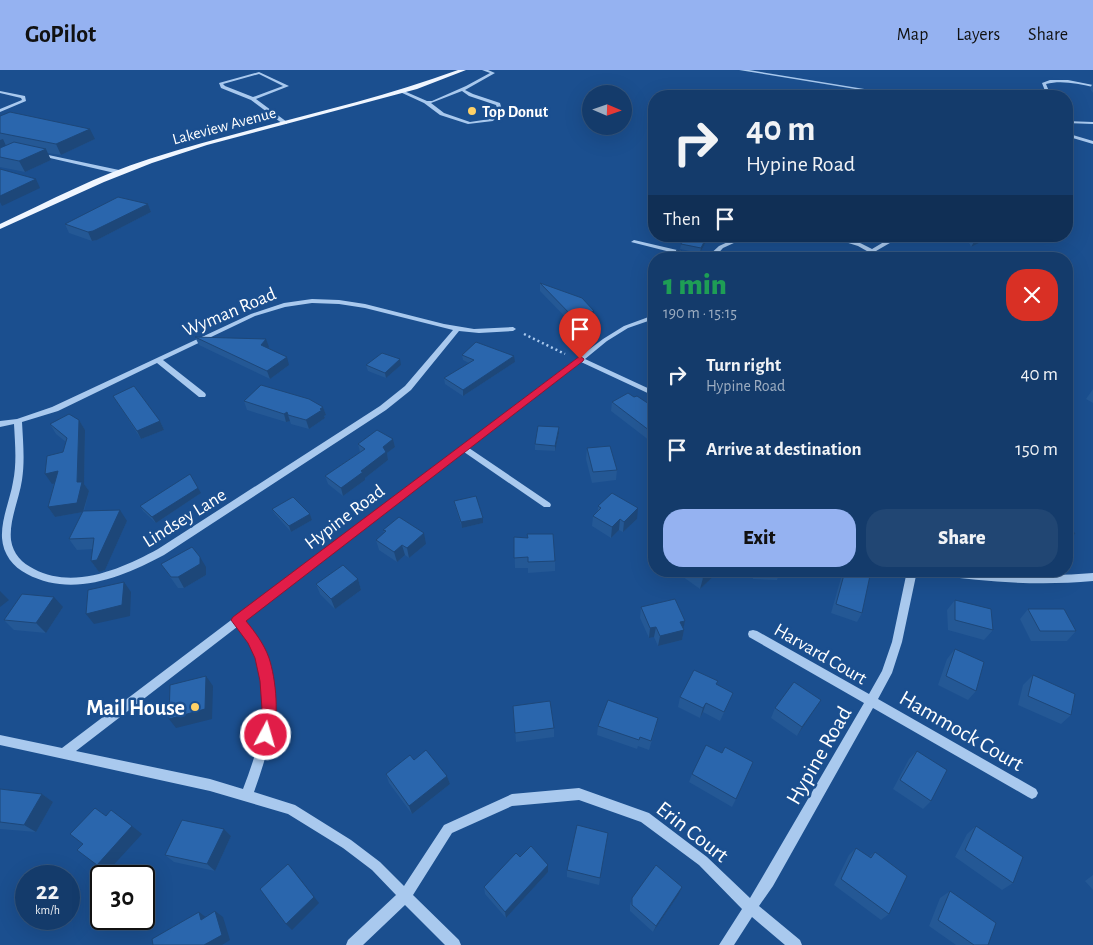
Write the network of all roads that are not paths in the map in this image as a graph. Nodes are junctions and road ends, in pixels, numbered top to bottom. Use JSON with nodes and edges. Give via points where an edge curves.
{"nodes":[{"id":1,"x":463,"y":70,"type":"edge"},
{"id":2,"x":484,"y":70,"type":"edge"},
{"id":3,"x":741,"y":70,"type":"edge"},
{"id":4,"x":1057,"y":82,"type":"joint"},
{"id":5,"x":1093,"y":86,"type":"edge"},
{"id":6,"x":462,"y":90,"type":"junction"},
{"id":7,"x":867,"y":90,"type":"edge"},
{"id":8,"x":1046,"y":90,"type":"edge"},
{"id":9,"x":0,"y":92,"type":"edge"},
{"id":10,"x":402,"y":92,"type":"junction"},
{"id":11,"x":253,"y":99,"type":"junction"},
{"id":12,"x":426,"y":102,"type":"junction"},
{"id":13,"x":0,"y":111,"type":"edge"},
{"id":14,"x":1073,"y":122,"type":"edge"},
{"id":15,"x":285,"y":123,"type":"junction"},
{"id":16,"x":1093,"y":123,"type":"edge"},
{"id":17,"x":1073,"y":137,"type":"edge"},
{"id":18,"x":1093,"y":144,"type":"edge"},
{"id":19,"x":29,"y":151,"type":"edge"},
{"id":20,"x":119,"y":172,"type":"junction"},
{"id":21,"x":0,"y":227,"type":"edge"},
{"id":22,"x":634,"y":242,"type":"dead end"},
{"id":23,"x":732,"y":242,"type":"edge"},
{"id":24,"x":846,"y":242,"type":"edge"},
{"id":25,"x":888,"y":242,"type":"edge"},
{"id":26,"x":872,"y":251,"type":"joint"},
{"id":27,"x":678,"y":252,"type":"edge"},
{"id":28,"x":716,"y":252,"type":"edge"},
{"id":29,"x":648,"y":319,"type":"edge"},
{"id":30,"x":458,"y":328,"type":"junction"},
{"id":31,"x":513,"y":329,"type":"road end"},
{"id":32,"x":580,"y":359,"type":"junction"},
{"id":33,"x":158,"y":360,"type":"junction"},
{"id":34,"x":648,"y":391,"type":"edge"},
{"id":35,"x":202,"y":395,"type":"dead end"},
{"id":36,"x":18,"y":422,"type":"junction"},
{"id":37,"x":0,"y":424,"type":"edge"},
{"id":38,"x":463,"y":448,"type":"junction"},
{"id":39,"x":547,"y":505,"type":"dead end"},
{"id":40,"x":911,"y":577,"type":"edge"},
{"id":41,"x":980,"y":577,"type":"edge"},
{"id":42,"x":1093,"y":577,"type":"edge"},
{"id":43,"x":237,"y":620,"type":"junction"},
{"id":44,"x":753,"y":634,"type":"dead end"},
{"id":45,"x":872,"y":702,"type":"junction"},
{"id":46,"x":0,"y":740,"type":"edge"},
{"id":47,"x":63,"y":754,"type":"junction"},
{"id":48,"x":1032,"y":793,"type":"dead end"},
{"id":49,"x":247,"y":795,"type":"junction"},
{"id":50,"x":405,"y":896,"type":"junction"},
{"id":51,"x":750,"y":908,"type":"junction"},
{"id":52,"x":354,"y":945,"type":"edge"},
{"id":53,"x":454,"y":945,"type":"edge"},
{"id":54,"x":726,"y":945,"type":"edge"},
{"id":55,"x":795,"y":945,"type":"edge"}],
"edges":[{"from":1,"to":10,"type":"main road","name":"Lakeview Avenue"},
{"from":2,"to":6,"type":"street","via":[[493,73]]},
{"from":3,"to":7,"type":"street"},
{"from":4,"to":5,"type":"street"},
{"from":4,"to":8,"type":"street","via":[[1044,83]]},
{"from":6,"to":12,"type":"street"},
{"from":6,"to":12,"type":"street","via":[[498,104],[500,110],[491,120],[470,123],[442,114]]},
{"from":9,"to":13,"type":"street","via":[[23,97],[24,101]]},
{"from":10,"to":12,"type":"street"},
{"from":10,"to":15,"type":"main road","name":"Lakeview Avenue"},
{"from":11,"to":11,"type":"street","via":[[270,93],[287,86],[259,73],[221,83],[223,87]]},
{"from":11,"to":15,"type":"street"},
{"from":14,"to":16,"type":"street"},
{"from":15,"to":20,"type":"main road","name":"Lakeview Avenue","via":[[184,150]]},
{"from":17,"to":18,"type":"street"},
{"from":19,"to":20,"type":"street"},
{"from":20,"to":21,"type":"main road","name":"Lakeview Avenue"},
{"from":22,"to":27,"type":"street"},
{"from":23,"to":28,"type":"street"},
{"from":24,"to":26,"type":"street"},
{"from":25,"to":26,"type":"street"},
{"from":29,"to":32,"type":"street","name":"Hypine Road","via":[[615,333]]},
{"from":30,"to":31,"type":"street","name":"Wyman Road"},
{"from":30,"to":33,"type":"street","name":"Wyman Road","via":[[362,305],[297,301],[268,309]]},
{"from":30,"to":36,"type":"street","name":"Lindsey Lane","via":[[408,388],[383,408],[161,552],[128,569],[92,579],[42,577],[12,557],[7,536],[18,478]]},
{"from":32,"to":34,"type":"street"},
{"from":32,"to":38,"type":"street","name":"Hypine Road"},
{"from":33,"to":35,"type":"street"},
{"from":33,"to":36,"type":"street","name":"Wyman Road","via":[[55,409]]},
{"from":36,"to":37,"type":"street","name":"Wyman Road"},
{"from":38,"to":39,"type":"street"},
{"from":38,"to":43,"type":"street","name":"Hypine Road"},
{"from":40,"to":45,"type":"street","name":"Hypine Road","via":[[897,642],[887,673]]},
{"from":41,"to":42,"type":"street","via":[[1068,580]]},
{"from":43,"to":47,"type":"street","name":"Hypine Road"},
{"from":43,"to":49,"type":"street","via":[[253,639],[262,658],[269,709],[259,764]]},
{"from":44,"to":45,"type":"street","name":"Harvard Court"},
{"from":45,"to":48,"type":"street","name":"Hammock Court"},
{"from":45,"to":51,"type":"street","name":"Hypine Road"},
{"from":46,"to":47,"type":"street"},
{"from":47,"to":49,"type":"street"},
{"from":49,"to":50,"type":"street","via":[[291,809],[319,825],[376,866]]},
{"from":50,"to":51,"type":"street","name":"Erin Court","via":[[448,829],[512,800],[579,794],[645,817],[703,861]]},
{"from":50,"to":52,"type":"street"},
{"from":50,"to":53,"type":"street"},
{"from":51,"to":54,"type":"street","name":"Hypine Road"},
{"from":51,"to":55,"type":"street"}]}
